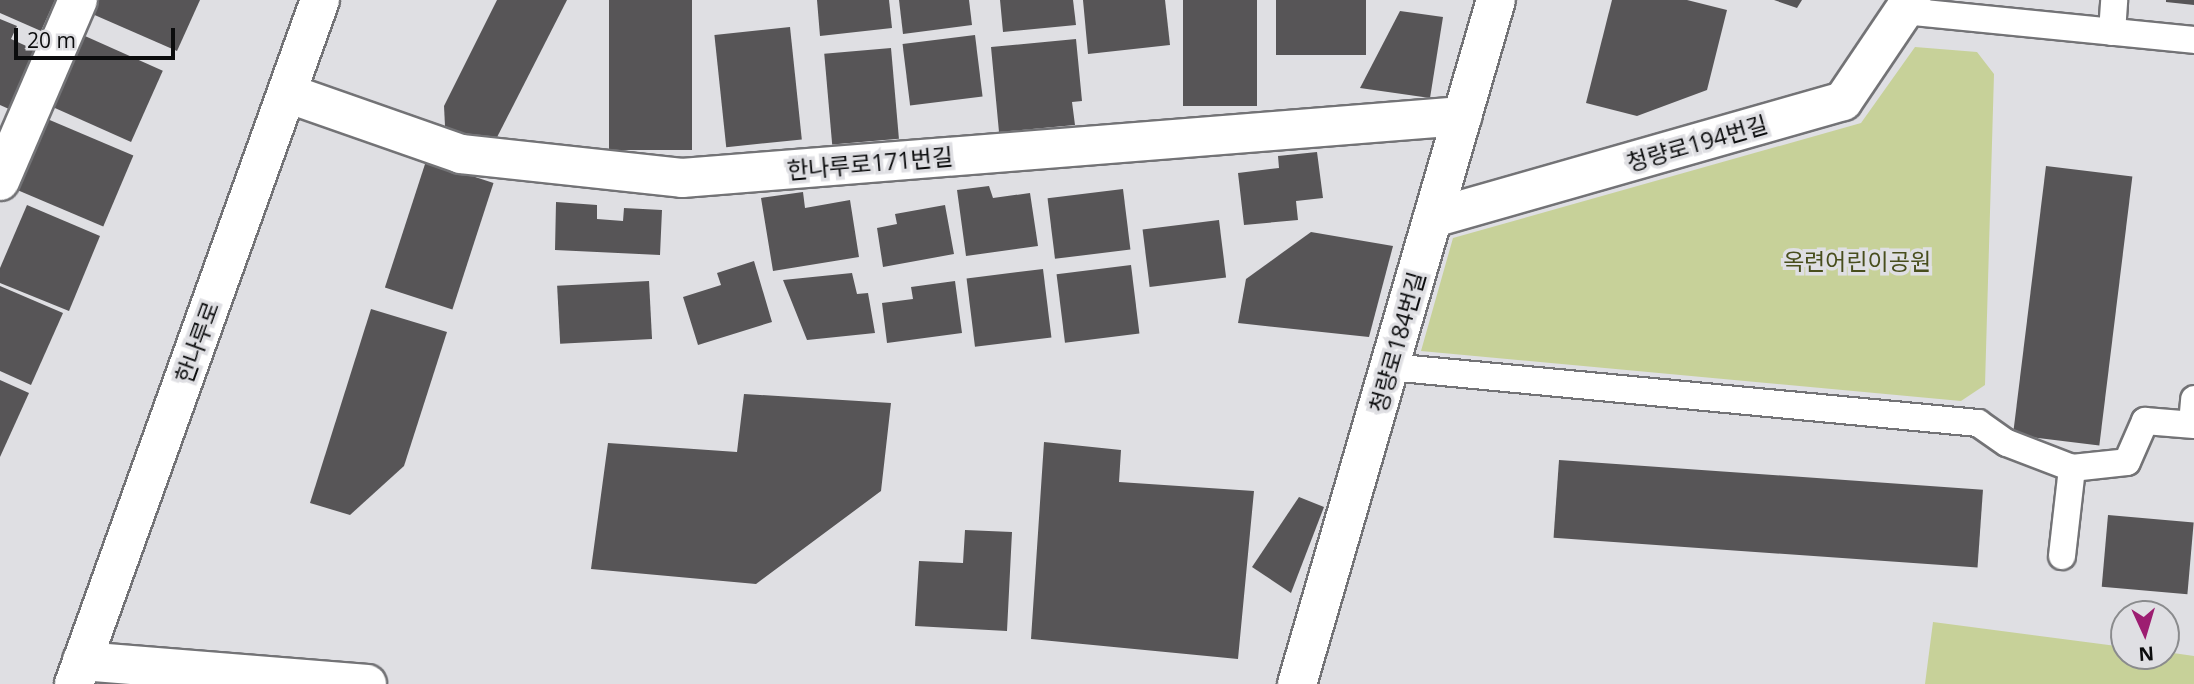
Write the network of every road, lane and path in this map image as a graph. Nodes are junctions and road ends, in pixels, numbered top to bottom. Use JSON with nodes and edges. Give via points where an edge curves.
{"nodes":[{"id":1,"x":78,"y":0,"type":"edge"},
{"id":2,"x":320,"y":0,"type":"edge"},
{"id":3,"x":2114,"y":0,"type":"edge"},
{"id":4,"x":1485,"y":2,"type":"edge"},
{"id":5,"x":1908,"y":5,"type":"edge"},
{"id":6,"x":2112,"y":32,"type":"junction"},
{"id":7,"x":2194,"y":40,"type":"edge"},
{"id":8,"x":287,"y":93,"type":"junction"},
{"id":9,"x":1462,"y":116,"type":"junction"},
{"id":10,"x":0,"y":181,"type":"edge"},
{"id":11,"x":1433,"y":218,"type":"junction"},
{"id":12,"x":1390,"y":366,"type":"junction"},
{"id":13,"x":2193,"y":416,"type":"edge"},
{"id":14,"x":2072,"y":468,"type":"junction"},
{"id":15,"x":2062,"y":555,"type":"dead end"},
{"id":16,"x":78,"y":673,"type":"edge"},
{"id":17,"x":368,"y":684,"type":"edge"},
{"id":18,"x":1297,"y":684,"type":"edge"}],
"edges":[{"from":1,"to":10,"type":"street"},
{"from":2,"to":8,"type":"street","name":"한나루로"},
{"from":3,"to":6,"type":"lane"},
{"from":4,"to":9,"type":"street","name":"청량로184번길"},
{"from":5,"to":6,"type":"lane"},
{"from":5,"to":11,"type":"street","name":"청량로194번길","via":[[1843,102]]},
{"from":6,"to":7,"type":"lane"},
{"from":8,"to":9,"type":"street","name":"한나루로171번길","via":[[461,153],[682,178]]},
{"from":8,"to":16,"type":"street","name":"한나루로"},
{"from":9,"to":11,"type":"street","name":"청량로184번길"},
{"from":11,"to":12,"type":"street","name":"청량로184번길"},
{"from":12,"to":14,"type":"lane","via":[[1978,423],[2007,443]]},
{"from":12,"to":18,"type":"street","name":"청량로184번길"},
{"from":13,"to":14,"type":"lane","via":[[2145,421],[2127,462]]},
{"from":14,"to":15,"type":"lane"},
{"from":16,"to":17,"type":"street"}]}
